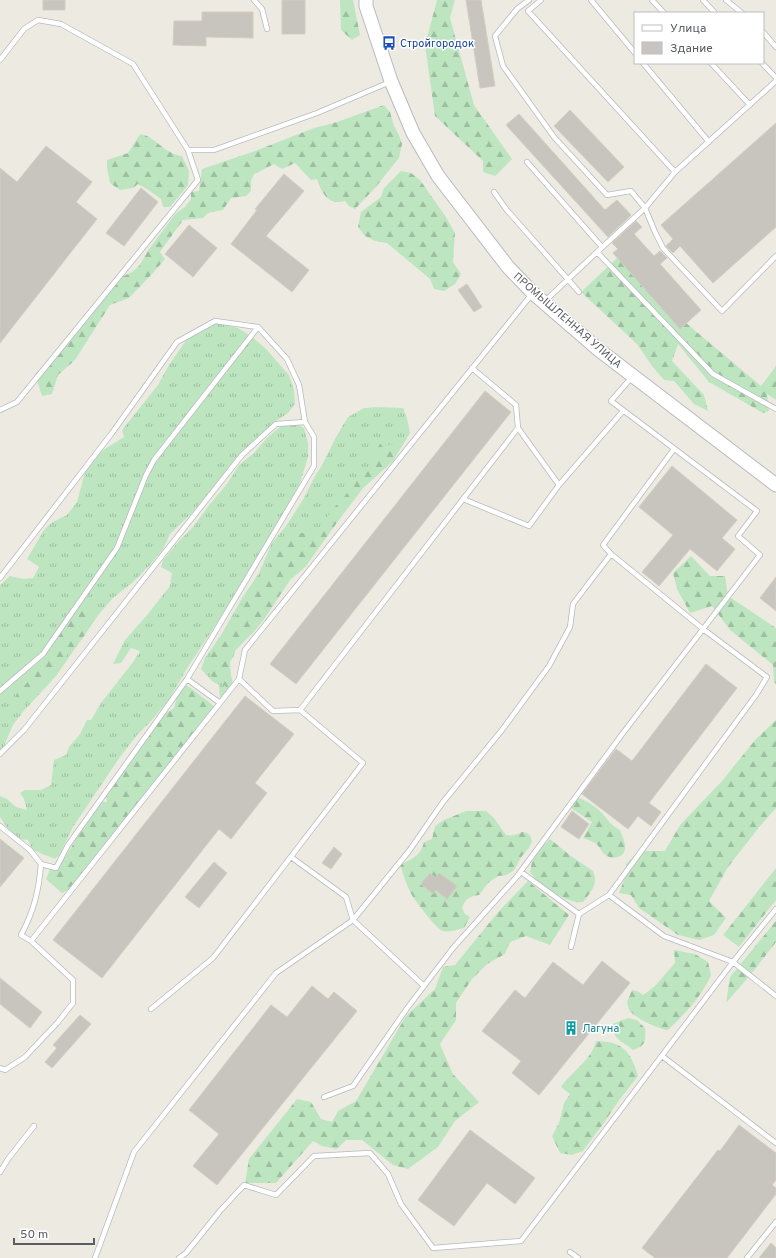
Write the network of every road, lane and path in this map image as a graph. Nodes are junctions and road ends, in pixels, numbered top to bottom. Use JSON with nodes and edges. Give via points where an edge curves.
{"nodes":[{"id":1,"x":254,"y":0,"type":"edge"},
{"id":2,"x":366,"y":0,"type":"edge"},
{"id":3,"x":529,"y":0,"type":"edge"},
{"id":4,"x":541,"y":0,"type":"edge"},
{"id":5,"x":591,"y":0,"type":"edge"},
{"id":6,"x":652,"y":0,"type":"edge"},
{"id":7,"x":703,"y":0,"type":"edge"},
{"id":8,"x":726,"y":0,"type":"edge"},
{"id":9,"x":663,"y":12,"type":"edge"},
{"id":10,"x":714,"y":12,"type":"edge"},
{"id":11,"x":741,"y":12,"type":"edge"},
{"id":12,"x":267,"y":29,"type":"dead end"},
{"id":13,"x":764,"y":33,"type":"edge"},
{"id":14,"x":776,"y":47,"type":"edge"},
{"id":15,"x":634,"y":52,"type":"edge"},
{"id":16,"x":0,"y":60,"type":"edge"},
{"id":17,"x":644,"y":64,"type":"edge"},
{"id":18,"x":712,"y":64,"type":"edge"},
{"id":19,"x":763,"y":64,"type":"edge"},
{"id":20,"x":776,"y":78,"type":"edge"},
{"id":21,"x":391,"y":81,"type":"junction"},
{"id":22,"x":776,"y":82,"type":"edge"},
{"id":23,"x":750,"y":105,"type":"junction"},
{"id":24,"x":709,"y":142,"type":"junction"},
{"id":25,"x":188,"y":150,"type":"junction"},
{"id":26,"x":527,"y":162,"type":"dead end"},
{"id":27,"x":674,"y":172,"type":"junction"},
{"id":28,"x":494,"y":192,"type":"dead end"},
{"id":29,"x":645,"y":208,"type":"junction"},
{"id":30,"x":602,"y":247,"type":"junction"},
{"id":31,"x":597,"y":252,"type":"junction"},
{"id":32,"x":776,"y":256,"type":"edge"},
{"id":33,"x":568,"y":280,"type":"junction"},
{"id":34,"x":579,"y":292,"type":"dead end"},
{"id":35,"x":533,"y":293,"type":"junction"},
{"id":36,"x":544,"y":302,"type":"junction"},
{"id":37,"x":258,"y":327,"type":"junction"},
{"id":38,"x":472,"y":368,"type":"junction"},
{"id":39,"x":632,"y":376,"type":"junction"},
{"id":40,"x":0,"y":410,"type":"edge"},
{"id":41,"x":776,"y":410,"type":"edge"},
{"id":42,"x":623,"y":411,"type":"junction"},
{"id":43,"x":305,"y":422,"type":"junction"},
{"id":44,"x":518,"y":428,"type":"junction"},
{"id":45,"x":674,"y":449,"type":"junction"},
{"id":46,"x":559,"y":485,"type":"junction"},
{"id":47,"x":776,"y":485,"type":"edge"},
{"id":48,"x":463,"y":499,"type":"junction"},
{"id":49,"x":611,"y":554,"type":"junction"},
{"id":50,"x":0,"y":578,"type":"edge"},
{"id":51,"x":703,"y":629,"type":"junction"},
{"id":52,"x":187,"y":679,"type":"junction"},
{"id":53,"x":239,"y":679,"type":"junction"},
{"id":54,"x":0,"y":691,"type":"edge"},
{"id":55,"x":220,"y":703,"type":"junction"},
{"id":56,"x":300,"y":710,"type":"junction"},
{"id":57,"x":0,"y":754,"type":"edge"},
{"id":58,"x":0,"y":826,"type":"edge"},
{"id":59,"x":291,"y":857,"type":"junction"},
{"id":60,"x":41,"y":864,"type":"junction"},
{"id":61,"x":518,"y":875,"type":"junction"},
{"id":62,"x":609,"y":895,"type":"junction"},
{"id":63,"x":776,"y":909,"type":"edge"},
{"id":64,"x":579,"y":914,"type":"junction"},
{"id":65,"x":353,"y":920,"type":"junction"},
{"id":66,"x":30,"y":941,"type":"junction"},
{"id":67,"x":571,"y":947,"type":"dead end"},
{"id":68,"x":733,"y":962,"type":"junction"},
{"id":69,"x":424,"y":986,"type":"junction"},
{"id":70,"x":776,"y":996,"type":"edge"},
{"id":71,"x":152,"y":1009,"type":"dead end"},
{"id":72,"x":662,"y":1056,"type":"junction"},
{"id":73,"x":0,"y":1068,"type":"edge"},
{"id":74,"x":324,"y":1097,"type":"dead end"},
{"id":75,"x":34,"y":1126,"type":"dead end"},
{"id":76,"x":776,"y":1143,"type":"edge"},
{"id":77,"x":0,"y":1172,"type":"edge"},
{"id":78,"x":776,"y":1222,"type":"edge"},
{"id":79,"x":570,"y":1252,"type":"dead end"},
{"id":80,"x":95,"y":1258,"type":"edge"},
{"id":81,"x":179,"y":1258,"type":"edge"},
{"id":82,"x":578,"y":1258,"type":"edge"},
{"id":83,"x":747,"y":1258,"type":"edge"}],
"edges":[{"from":1,"to":12,"type":"lane","via":[[262,9]]},
{"from":2,"to":21,"type":"street","name":"ПРОМЫШЛЕННАЯ УЛИЦА"},
{"from":3,"to":29,"type":"lane","via":[[517,9],[495,36],[503,66],[554,137],[607,194],[630,192]]},
{"from":4,"to":27,"type":"lane","via":[[528,11]]},
{"from":5,"to":15,"type":"lane"},
{"from":6,"to":9,"type":"lane"},
{"from":7,"to":10,"type":"lane"},
{"from":8,"to":11,"type":"lane"},
{"from":13,"to":14,"type":"lane"},
{"from":16,"to":25,"type":"lane","via":[[24,30],[38,20],[60,24],[133,64]]},
{"from":17,"to":24,"type":"lane"},
{"from":18,"to":23,"type":"lane"},
{"from":19,"to":20,"type":"lane"},
{"from":21,"to":25,"type":"lane","via":[[317,113],[214,150]]},
{"from":21,"to":35,"type":"street","name":"ПРОМЫШЛЕННАЯ УЛИЦА","via":[[414,133],[438,176],[508,267]]},
{"from":22,"to":23,"type":"lane"},
{"from":23,"to":24,"type":"lane"},
{"from":24,"to":27,"type":"lane"},
{"from":25,"to":40,"type":"lane","via":[[198,180],[17,402]]},
{"from":26,"to":30,"type":"lane"},
{"from":27,"to":29,"type":"lane"},
{"from":28,"to":33,"type":"lane"},
{"from":29,"to":30,"type":"lane"},
{"from":29,"to":32,"type":"lane","via":[[663,248],[722,311]]},
{"from":30,"to":31,"type":"lane"},
{"from":31,"to":33,"type":"lane"},
{"from":31,"to":41,"type":"lane","via":[[713,374]]},
{"from":33,"to":34,"type":"lane"},
{"from":33,"to":36,"type":"lane"},
{"from":35,"to":36,"type":"street","name":"ПРОМЫШЛЕННАЯ УЛИЦА"},
{"from":35,"to":38,"type":"lane"},
{"from":36,"to":39,"type":"street","name":"ПРОМЫШЛЕННАЯ УЛИЦА"},
{"from":37,"to":43,"type":"lane","via":[[287,359],[299,385]]},
{"from":37,"to":50,"type":"lane","via":[[215,321],[177,342],[112,433]]},
{"from":37,"to":54,"type":"lane","via":[[154,460],[117,548],[43,654]]},
{"from":38,"to":44,"type":"lane","via":[[516,405]]},
{"from":38,"to":53,"type":"lane","via":[[246,650]]},
{"from":39,"to":42,"type":"lane","via":[[611,401]]},
{"from":39,"to":47,"type":"street","name":"ПРОМЫШЛЕННАЯ УЛИЦА"},
{"from":42,"to":45,"type":"lane"},
{"from":42,"to":46,"type":"lane"},
{"from":43,"to":52,"type":"lane","via":[[314,437],[314,466]]},
{"from":43,"to":57,"type":"lane","via":[[276,424],[242,455],[24,730]]},
{"from":44,"to":46,"type":"lane"},
{"from":44,"to":48,"type":"lane"},
{"from":45,"to":49,"type":"lane","via":[[603,545]]},
{"from":45,"to":51,"type":"lane","via":[[757,511],[738,536],[760,555]]},
{"from":46,"to":48,"type":"lane","via":[[529,526]]},
{"from":48,"to":56,"type":"lane"},
{"from":49,"to":51,"type":"lane"},
{"from":49,"to":65,"type":"lane","via":[[573,604],[570,627],[549,666],[502,730],[442,802],[409,851]]},
{"from":51,"to":61,"type":"lane","via":[[623,732]]},
{"from":51,"to":62,"type":"lane","via":[[767,677]]},
{"from":52,"to":55,"type":"lane"},
{"from":52,"to":60,"type":"lane","via":[[68,845],[56,868]]},
{"from":53,"to":55,"type":"lane"},
{"from":53,"to":56,"type":"lane","via":[[273,710]]},
{"from":55,"to":66,"type":"lane"},
{"from":56,"to":59,"type":"lane","via":[[364,764]]},
{"from":58,"to":60,"type":"lane","via":[[30,850]]},
{"from":59,"to":65,"type":"lane","via":[[346,896]]},
{"from":59,"to":71,"type":"lane","via":[[213,958]]},
{"from":60,"to":66,"type":"lane","via":[[38,893],[30,919],[21,935]]},
{"from":61,"to":64,"type":"lane","via":[[521,872]]},
{"from":61,"to":69,"type":"lane","via":[[453,948]]},
{"from":62,"to":64,"type":"lane"},
{"from":62,"to":68,"type":"lane","via":[[664,936]]},
{"from":63,"to":68,"type":"lane"},
{"from":64,"to":67,"type":"lane"},
{"from":65,"to":69,"type":"lane"},
{"from":65,"to":80,"type":"lane","via":[[276,973],[134,1152]]},
{"from":66,"to":73,"type":"lane","via":[[73,980],[73,1003],[25,1057],[5,1070]]},
{"from":68,"to":70,"type":"lane"},
{"from":68,"to":72,"type":"lane"},
{"from":69,"to":74,"type":"lane","via":[[353,1086]]},
{"from":72,"to":76,"type":"lane"},
{"from":72,"to":81,"type":"lane","via":[[521,1240],[433,1248],[401,1204],[388,1174],[370,1153],[314,1156],[276,1195],[244,1185]]},
{"from":75,"to":77,"type":"lane"},
{"from":78,"to":83,"type":"lane"},
{"from":79,"to":82,"type":"lane"}]}
